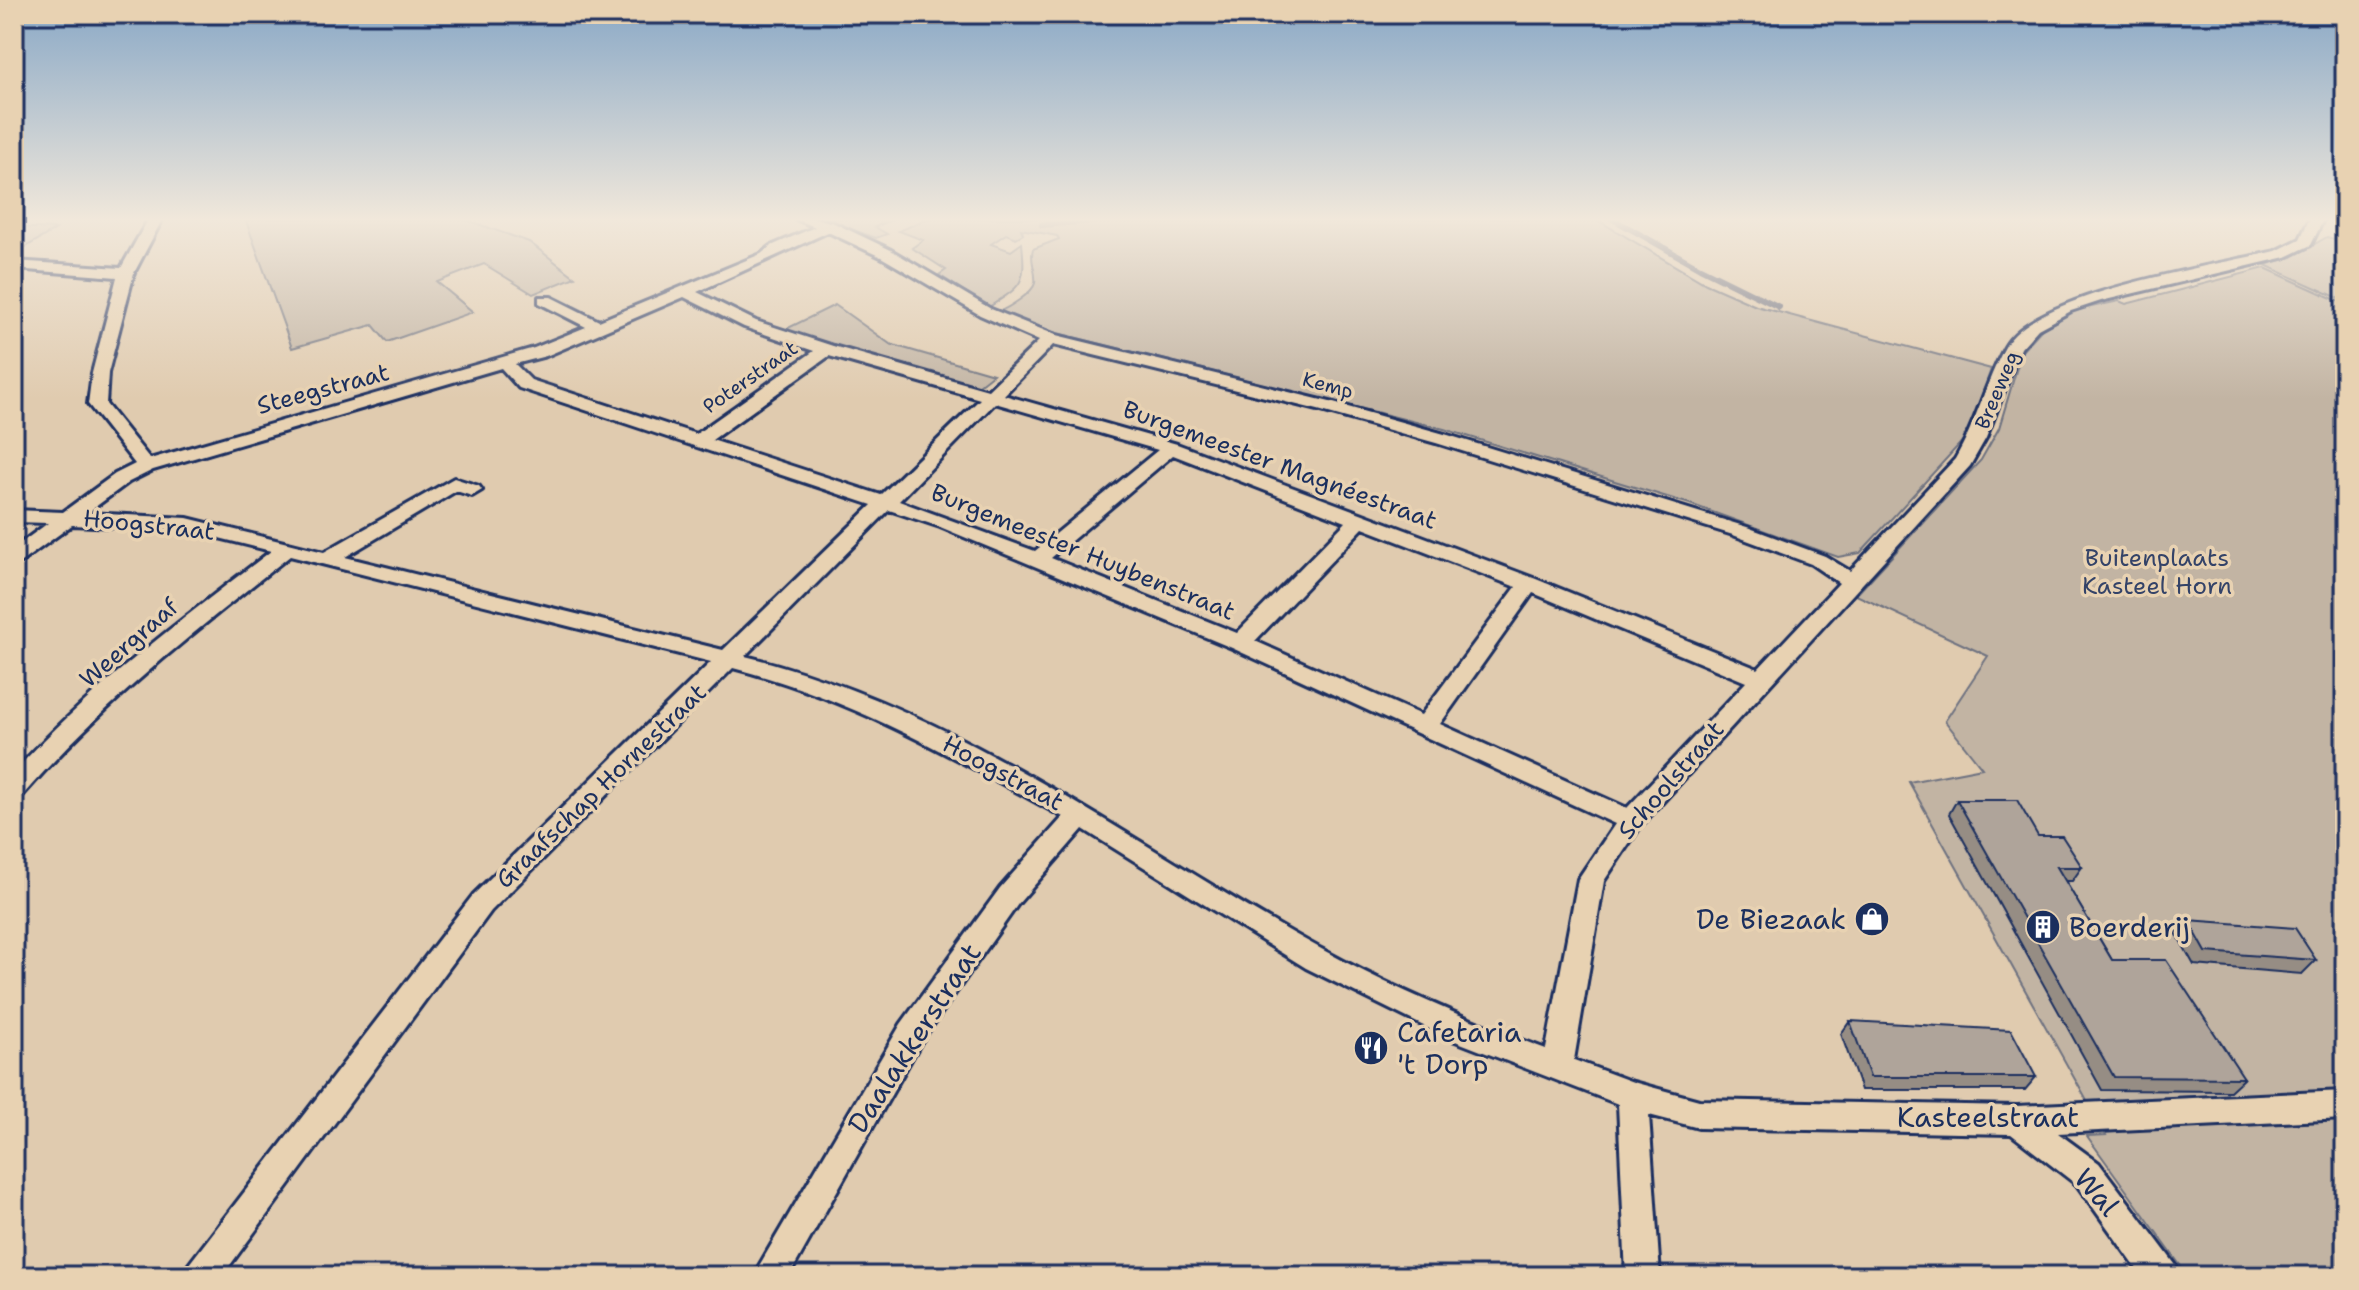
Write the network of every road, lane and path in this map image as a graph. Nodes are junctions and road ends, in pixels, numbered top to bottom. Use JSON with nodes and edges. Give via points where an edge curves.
{"nodes":[{"id":1,"x":125,"y":278,"type":"edge"},
{"id":2,"x":714,"y":278,"type":"edge"},
{"id":3,"x":932,"y":278,"type":"edge"},
{"id":4,"x":2179,"y":278,"type":"edge"},
{"id":5,"x":683,"y":291,"type":"junction"},
{"id":6,"x":545,"y":300,"type":"dead end"},
{"id":7,"x":598,"y":327,"type":"junction"},
{"id":8,"x":1050,"y":339,"type":"junction"},
{"id":9,"x":827,"y":350,"type":"junction"},
{"id":10,"x":506,"y":363,"type":"junction"},
{"id":11,"x":990,"y":398,"type":"junction"},
{"id":12,"x":698,"y":441,"type":"junction"},
{"id":13,"x":1171,"y":448,"type":"junction"},
{"id":14,"x":146,"y":466,"type":"junction"},
{"id":15,"x":472,"y":490,"type":"dead end"},
{"id":16,"x":884,"y":503,"type":"junction"},
{"id":17,"x":14,"y":516,"type":"edge"},
{"id":18,"x":71,"y":517,"type":"junction"},
{"id":19,"x":1359,"y":520,"type":"junction"},
{"id":20,"x":288,"y":548,"type":"junction"},
{"id":21,"x":14,"y":558,"type":"edge"},
{"id":22,"x":329,"y":558,"type":"junction"},
{"id":23,"x":1038,"y":559,"type":"junction"},
{"id":24,"x":1852,"y":582,"type":"junction"},
{"id":25,"x":1529,"y":584,"type":"junction"},
{"id":26,"x":1240,"y":643,"type":"junction"},
{"id":27,"x":731,"y":658,"type":"junction"},
{"id":28,"x":1761,"y":679,"type":"junction"},
{"id":29,"x":1426,"y":726,"type":"junction"},
{"id":30,"x":14,"y":788,"type":"edge"},
{"id":31,"x":1080,"y":815,"type":"junction"},
{"id":32,"x":1631,"y":820,"type":"junction"},
{"id":33,"x":1558,"y":1066,"type":"junction"},
{"id":34,"x":1633,"y":1096,"type":"junction"},
{"id":35,"x":2345,"y":1105,"type":"edge"},
{"id":36,"x":2017,"y":1120,"type":"junction"},
{"id":37,"x":201,"y":1276,"type":"edge"},
{"id":38,"x":770,"y":1276,"type":"edge"},
{"id":39,"x":1643,"y":1276,"type":"edge"},
{"id":40,"x":2163,"y":1276,"type":"edge"}],
"edges":[{"from":1,"to":14,"type":"street","via":[[97,404]]},
{"from":2,"to":5,"type":"street","name":"Steegstraat"},
{"from":3,"to":8,"type":"street","name":"Kemp","via":[[997,318]]},
{"from":4,"to":24,"type":"street","name":"Breeweg","via":[[2065,308],[2032,326],[2013,347],[1963,462]]},
{"from":5,"to":7,"type":"street","name":"Steegstraat"},
{"from":5,"to":9,"type":"street","name":"Burgemeester Magnéestraat","via":[[750,324]]},
{"from":6,"to":7,"type":"street"},
{"from":7,"to":10,"type":"street","name":"Steegstraat"},
{"from":8,"to":11,"type":"street","name":"Graafschap Hornestraat"},
{"from":8,"to":24,"type":"street","name":"Kemp","via":[[1442,439],[1740,531],[1818,560]]},
{"from":9,"to":11,"type":"street","name":"Burgemeester Magnéestraat"},
{"from":9,"to":12,"type":"street","name":"Poterstraat"},
{"from":10,"to":12,"type":"street","name":"Burgemeester Huybenstraat","via":[[525,384]]},
{"from":10,"to":14,"type":"street","name":"Steegstraat"},
{"from":11,"to":13,"type":"street","name":"Burgemeester Magnéestraat"},
{"from":11,"to":16,"type":"street","name":"Graafschap Hornestraat"},
{"from":12,"to":16,"type":"street","name":"Burgemeester Huybenstraat"},
{"from":13,"to":19,"type":"street","name":"Burgemeester Magnéestraat"},
{"from":13,"to":23,"type":"street"},
{"from":14,"to":18,"type":"street","name":"Steegstraat"},
{"from":15,"to":22,"type":"street","via":[[454,484]]},
{"from":16,"to":23,"type":"street","name":"Burgemeester Huybenstraat"},
{"from":16,"to":27,"type":"street","name":"Graafschap Hornestraat"},
{"from":17,"to":18,"type":"street","name":"Hoogstraat"},
{"from":18,"to":20,"type":"street","name":"Hoogstraat","via":[[187,524]]},
{"from":18,"to":21,"type":"street","name":"Steegstraat"},
{"from":19,"to":25,"type":"street","name":"Burgemeester Magnéestraat"},
{"from":19,"to":26,"type":"street"},
{"from":20,"to":22,"type":"street","name":"Hoogstraat"},
{"from":20,"to":30,"type":"street","name":"Weergraaf","via":[[134,672]]},
{"from":22,"to":27,"type":"street","name":"Hoogstraat"},
{"from":23,"to":26,"type":"street","name":"Burgemeester Huybenstraat"},
{"from":24,"to":28,"type":"street","name":"Schoolstraat"},
{"from":25,"to":28,"type":"street","name":"Burgemeester Magnéestraat"},
{"from":25,"to":29,"type":"street"},
{"from":26,"to":29,"type":"street","name":"Burgemeester Huybenstraat"},
{"from":27,"to":31,"type":"street","name":"Hoogstraat","via":[[876,709]]},
{"from":27,"to":37,"type":"street","name":"Graafschap Hornestraat","via":[[482,903]]},
{"from":28,"to":32,"type":"street","name":"Schoolstraat"},
{"from":29,"to":32,"type":"street","name":"Burgemeester Huybenstraat"},
{"from":31,"to":33,"type":"street","name":"Hoogstraat","via":[[1316,960],[1460,1030]]},
{"from":31,"to":38,"type":"street","name":"Daalakkerstraat","via":[[1009,896],[911,1033]]},
{"from":32,"to":33,"type":"street","name":"Schoolstraat","via":[[1591,879]]},
{"from":33,"to":34,"type":"street","name":"Hoogstraat"},
{"from":34,"to":36,"type":"street","name":"Kasteelstraat","via":[[1699,1114]]},
{"from":34,"to":39,"type":"street"},
{"from":35,"to":36,"type":"street","name":"Kasteelstraat"},
{"from":36,"to":40,"type":"street","name":"Wal","via":[[2088,1174]]}]}
